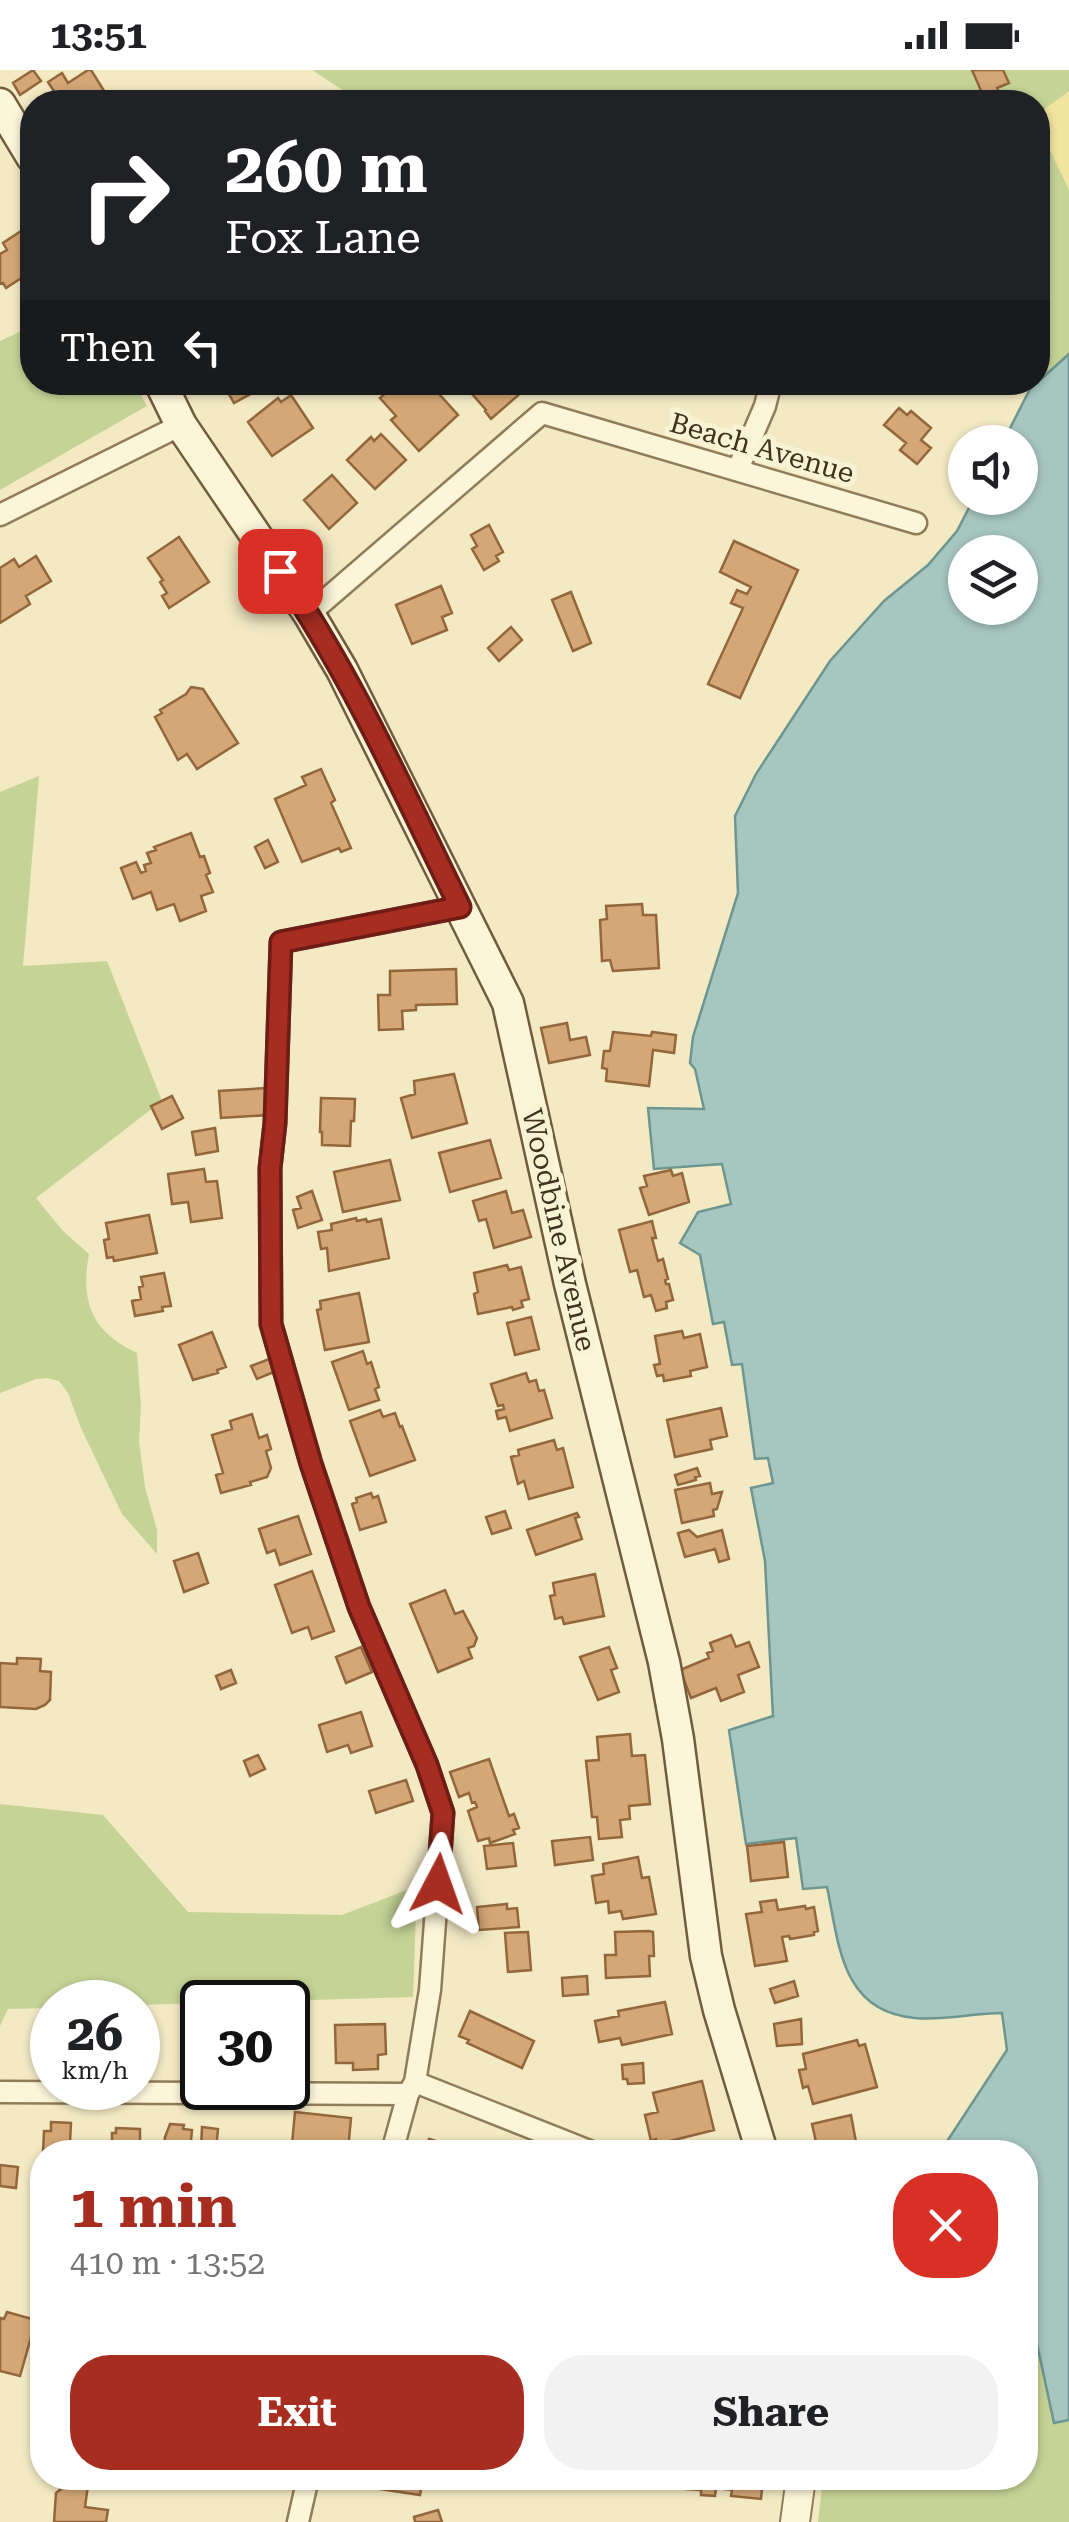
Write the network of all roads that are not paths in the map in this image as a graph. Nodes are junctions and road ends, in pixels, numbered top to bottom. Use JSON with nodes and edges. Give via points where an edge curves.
{"nodes":[{"id":1,"x":0,"y":104,"type":"edge"},
{"id":2,"x":20,"y":137,"type":"edge"},
{"id":3,"x":166,"y":395,"type":"edge"},
{"id":4,"x":767,"y":395,"type":"edge"},
{"id":5,"x":181,"y":424,"type":"junction"},
{"id":6,"x":738,"y":469,"type":"junction"},
{"id":7,"x":0,"y":515,"type":"edge"},
{"id":8,"x":916,"y":523,"type":"dead end"},
{"id":9,"x":310,"y":614,"type":"junction"},
{"id":10,"x":460,"y":907,"type":"junction"},
{"id":11,"x":411,"y":2088,"type":"junction"},
{"id":12,"x":0,"y":2092,"type":"edge"},
{"id":13,"x":396,"y":2140,"type":"edge"},
{"id":14,"x":558,"y":2140,"type":"edge"},
{"id":15,"x":758,"y":2140,"type":"edge"},
{"id":16,"x":305,"y":2490,"type":"edge"},
{"id":17,"x":800,"y":2490,"type":"edge"},
{"id":18,"x":298,"y":2522,"type":"edge"},
{"id":19,"x":796,"y":2522,"type":"edge"}],
"edges":[{"from":1,"to":2,"type":"main road"},
{"from":3,"to":5,"type":"main road","name":"Woodbine Avenue"},
{"from":4,"to":6,"type":"street"},
{"from":5,"to":7,"type":"street"},
{"from":5,"to":9,"type":"main road","name":"Woodbine Avenue"},
{"from":6,"to":8,"type":"street","name":"Beach Avenue"},
{"from":6,"to":9,"type":"street","name":"Beach Avenue","via":[[542,413]]},
{"from":9,"to":10,"type":"main road","name":"Woodbine Avenue"},
{"from":10,"to":11,"type":"street","via":[[281,942],[270,1168],[271,1324],[359,1607],[443,1813],[430,1990]]},
{"from":10,"to":15,"type":"main road","name":"Woodbine Avenue","via":[[508,1004],[664,1662],[706,1956]]},
{"from":11,"to":12,"type":"street"},
{"from":11,"to":13,"type":"street"},
{"from":11,"to":14,"type":"street"},
{"from":16,"to":18,"type":"street"},
{"from":17,"to":19,"type":"street"}]}
